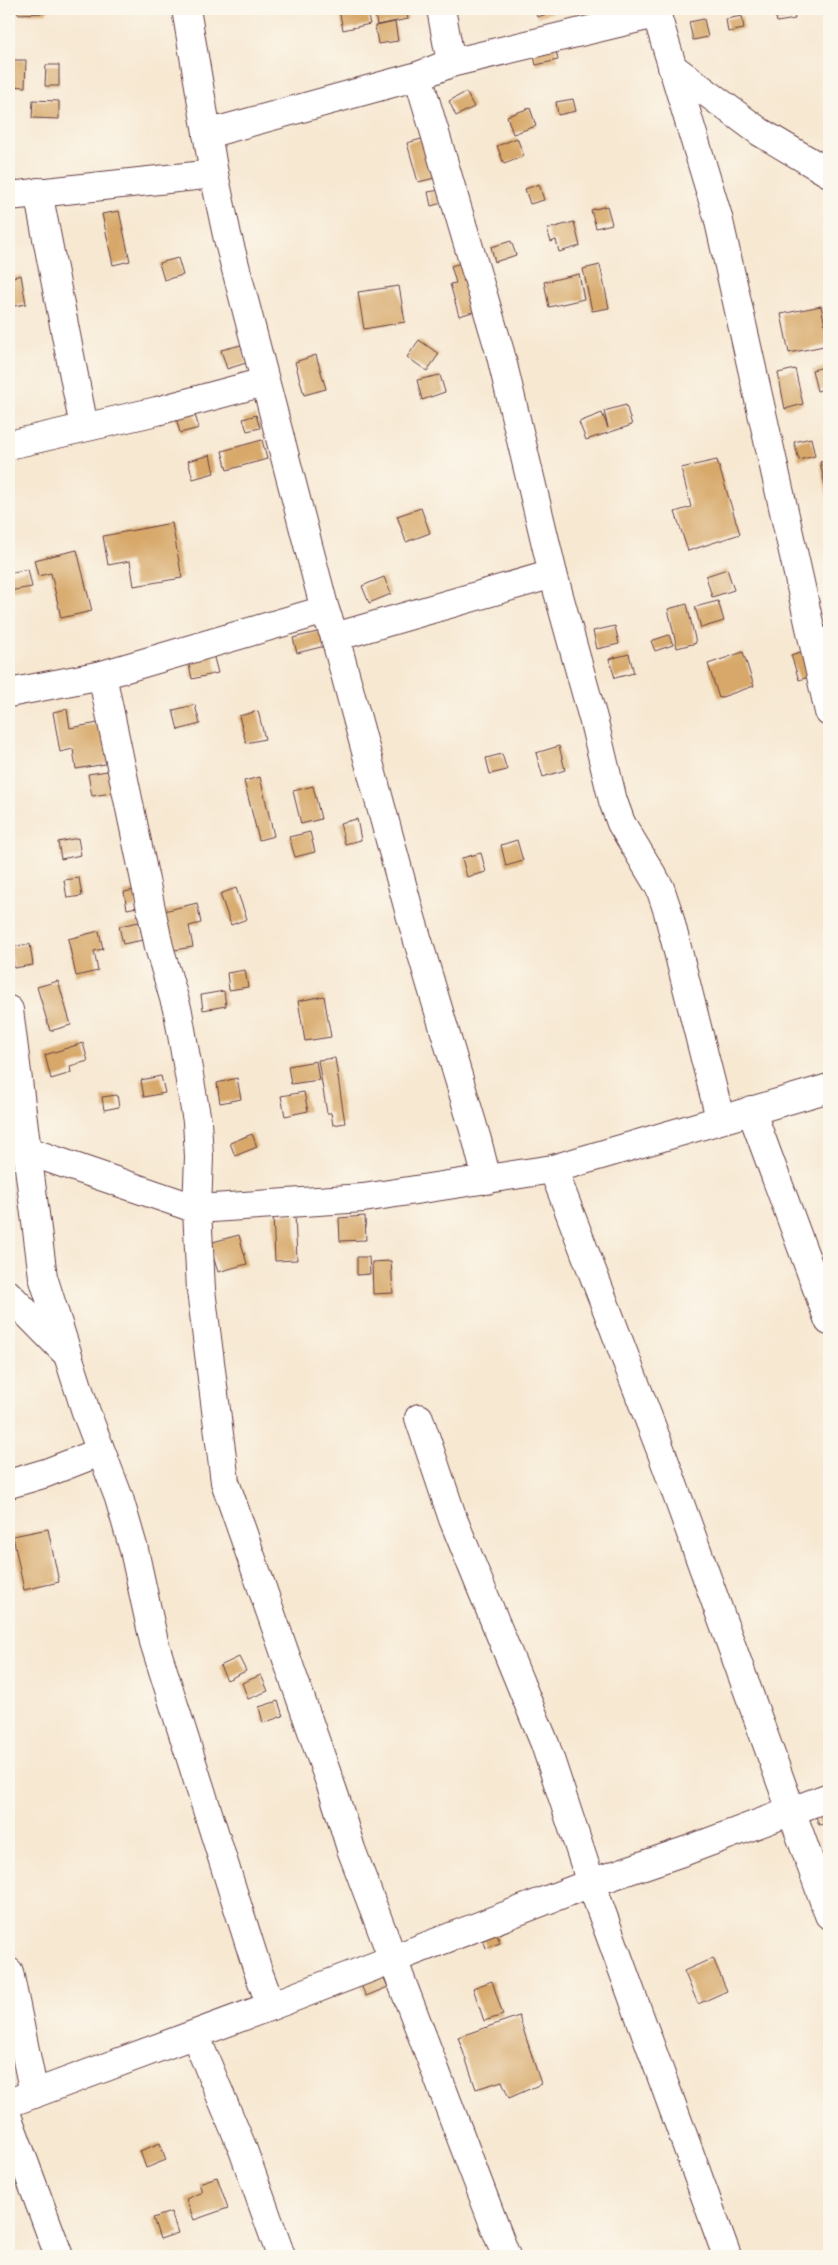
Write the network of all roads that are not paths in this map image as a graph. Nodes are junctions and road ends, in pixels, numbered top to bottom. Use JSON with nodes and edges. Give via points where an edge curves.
{"nodes":[{"id":1,"x":186,"y":9,"type":"edge"},
{"id":2,"x":441,"y":9,"type":"edge"},
{"id":3,"x":656,"y":12,"type":"edge"},
{"id":4,"x":451,"y":63,"type":"junction"},
{"id":5,"x":672,"y":67,"type":"junction"},
{"id":6,"x":418,"y":76,"type":"junction"},
{"id":7,"x":206,"y":134,"type":"junction"},
{"id":8,"x":829,"y":173,"type":"edge"},
{"id":9,"x":214,"y":174,"type":"junction"},
{"id":10,"x":38,"y":192,"type":"junction"},
{"id":11,"x":9,"y":196,"type":"edge"},
{"id":12,"x":264,"y":382,"type":"junction"},
{"id":13,"x":84,"y":428,"type":"junction"},
{"id":14,"x":9,"y":445,"type":"edge"},
{"id":15,"x":553,"y":574,"type":"junction"},
{"id":16,"x":325,"y":610,"type":"junction"},
{"id":17,"x":335,"y":636,"type":"junction"},
{"id":18,"x":102,"y":675,"type":"junction"},
{"id":19,"x":9,"y":693,"type":"edge"},
{"id":20,"x":829,"y":712,"type":"edge"},
{"id":21,"x":9,"y":1010,"type":"edge"},
{"id":22,"x":829,"y":1088,"type":"edge"},
{"id":23,"x":751,"y":1110,"type":"junction"},
{"id":24,"x":720,"y":1118,"type":"junction"},
{"id":25,"x":17,"y":1147,"type":"edge"},
{"id":26,"x":554,"y":1169,"type":"junction"},
{"id":27,"x":487,"y":1180,"type":"junction"},
{"id":28,"x":197,"y":1209,"type":"junction"},
{"id":29,"x":9,"y":1295,"type":"edge"},
{"id":30,"x":829,"y":1321,"type":"edge"},
{"id":31,"x":66,"y":1352,"type":"junction"},
{"id":32,"x":418,"y":1418,"type":"dead end"},
{"id":33,"x":100,"y":1452,"type":"junction"},
{"id":34,"x":9,"y":1484,"type":"edge"},
{"id":35,"x":829,"y":1797,"type":"edge"},
{"id":36,"x":791,"y":1811,"type":"junction"},
{"id":37,"x":591,"y":1883,"type":"junction"},
{"id":38,"x":829,"y":1915,"type":"edge"},
{"id":39,"x":392,"y":1960,"type":"junction"},
{"id":40,"x":9,"y":1972,"type":"edge"},
{"id":41,"x":271,"y":2006,"type":"junction"},
{"id":42,"x":195,"y":2034,"type":"junction"},
{"id":43,"x":34,"y":2094,"type":"junction"},
{"id":44,"x":9,"y":2103,"type":"edge"},
{"id":45,"x":9,"y":2121,"type":"edge"},
{"id":46,"x":60,"y":2256,"type":"edge"},
{"id":47,"x":281,"y":2256,"type":"edge"},
{"id":48,"x":506,"y":2256,"type":"edge"},
{"id":49,"x":727,"y":2256,"type":"edge"}],
"edges":[{"from":1,"to":7,"type":"street"},
{"from":2,"to":4,"type":"street"},
{"from":3,"to":4,"type":"street"},
{"from":3,"to":5,"type":"street"},
{"from":4,"to":6,"type":"street"},
{"from":5,"to":8,"type":"street","via":[[760,132]]},
{"from":5,"to":20,"type":"street","via":[[718,217]]},
{"from":6,"to":7,"type":"street"},
{"from":6,"to":15,"type":"street","via":[[500,352]]},
{"from":7,"to":9,"type":"street"},
{"from":9,"to":10,"type":"street"},
{"from":9,"to":12,"type":"street"},
{"from":10,"to":11,"type":"street"},
{"from":10,"to":13,"type":"street"},
{"from":12,"to":13,"type":"street"},
{"from":12,"to":16,"type":"street"},
{"from":13,"to":14,"type":"street"},
{"from":15,"to":17,"type":"street"},
{"from":15,"to":24,"type":"street","via":[[612,801],[621,823],[660,888],[668,912]]},
{"from":16,"to":17,"type":"street"},
{"from":16,"to":18,"type":"street"},
{"from":17,"to":27,"type":"street","via":[[412,923]]},
{"from":18,"to":19,"type":"street"},
{"from":18,"to":28,"type":"street","via":[[159,947],[181,1030],[197,1121]]},
{"from":21,"to":25,"type":"street"},
{"from":22,"to":23,"type":"street"},
{"from":23,"to":24,"type":"street"},
{"from":23,"to":30,"type":"street"},
{"from":24,"to":26,"type":"street"},
{"from":25,"to":28,"type":"street"},
{"from":25,"to":31,"type":"street","via":[[43,1278]]},
{"from":26,"to":27,"type":"street"},
{"from":26,"to":36,"type":"street","via":[[661,1451]]},
{"from":27,"to":28,"type":"street","via":[[363,1198]]},
{"from":28,"to":39,"type":"street","via":[[204,1318],[225,1482]]},
{"from":29,"to":31,"type":"street"},
{"from":31,"to":33,"type":"street"},
{"from":32,"to":37,"type":"street","via":[[453,1519],[545,1744]]},
{"from":33,"to":34,"type":"street"},
{"from":33,"to":41,"type":"street","via":[[119,1498],[154,1642]]},
{"from":35,"to":36,"type":"street"},
{"from":36,"to":37,"type":"street"},
{"from":36,"to":38,"type":"street"},
{"from":37,"to":39,"type":"street"},
{"from":37,"to":49,"type":"street"},
{"from":39,"to":41,"type":"street"},
{"from":39,"to":48,"type":"street"},
{"from":40,"to":43,"type":"street"},
{"from":41,"to":42,"type":"street"},
{"from":42,"to":43,"type":"street"},
{"from":42,"to":47,"type":"street","via":[[242,2147]]},
{"from":43,"to":44,"type":"street"},
{"from":45,"to":46,"type":"street"}]}
